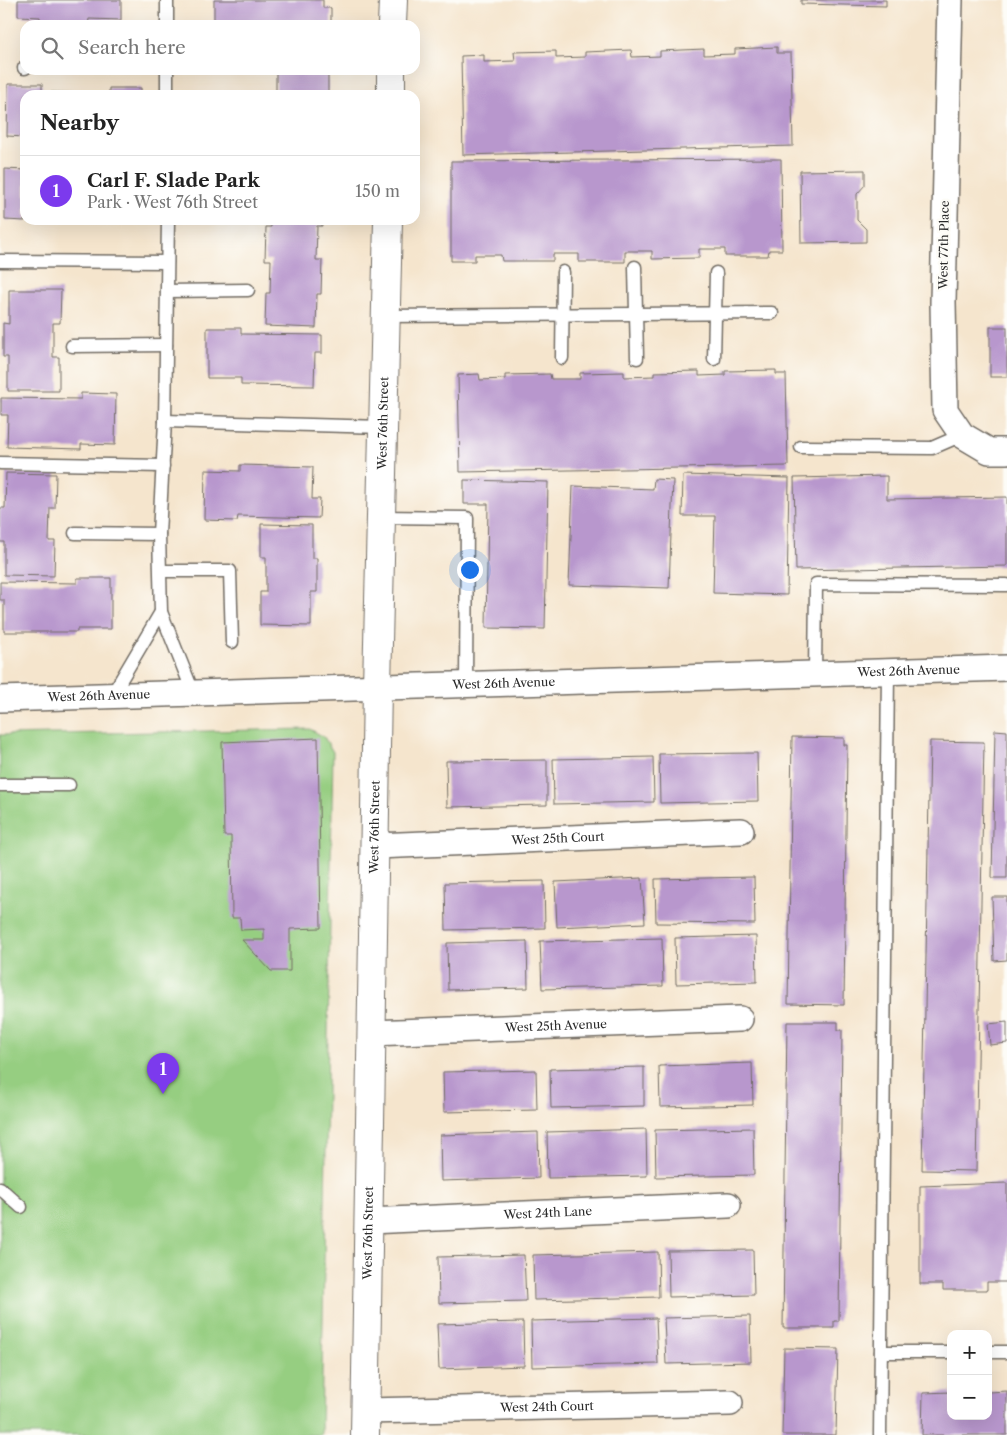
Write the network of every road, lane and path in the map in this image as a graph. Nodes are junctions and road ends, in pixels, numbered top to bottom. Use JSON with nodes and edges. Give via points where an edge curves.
{"nodes":[{"id":1,"x":167,"y":0,"type":"edge"},
{"id":2,"x":393,"y":0,"type":"edge"},
{"id":3,"x":950,"y":0,"type":"edge"},
{"id":4,"x":167,"y":20,"type":"edge"},
{"id":5,"x":392,"y":20,"type":"edge"},
{"id":6,"x":167,"y":75,"type":"edge"},
{"id":7,"x":391,"y":75,"type":"edge"},
{"id":8,"x":167,"y":90,"type":"edge"},
{"id":9,"x":391,"y":90,"type":"edge"},
{"id":10,"x":168,"y":225,"type":"edge"},
{"id":11,"x":388,"y":225,"type":"edge"},
{"id":12,"x":0,"y":261,"type":"edge"},
{"id":13,"x":167,"y":262,"type":"junction"},
{"id":14,"x":635,"y":267,"type":"dead end"},
{"id":15,"x":563,"y":272,"type":"dead end"},
{"id":16,"x":716,"y":273,"type":"dead end"},
{"id":17,"x":248,"y":290,"type":"dead end"},
{"id":18,"x":167,"y":291,"type":"junction"},
{"id":19,"x":772,"y":313,"type":"dead end"},
{"id":20,"x":636,"y":314,"type":"junction"},
{"id":21,"x":715,"y":314,"type":"junction"},
{"id":22,"x":562,"y":315,"type":"junction"},
{"id":23,"x":385,"y":316,"type":"junction"},
{"id":24,"x":166,"y":345,"type":"junction"},
{"id":25,"x":72,"y":346,"type":"dead end"},
{"id":26,"x":562,"y":358,"type":"dead end"},
{"id":27,"x":637,"y":358,"type":"dead end"},
{"id":28,"x":714,"y":359,"type":"dead end"},
{"id":29,"x":165,"y":421,"type":"junction"},
{"id":30,"x":383,"y":427,"type":"junction"},
{"id":31,"x":962,"y":436,"type":"junction"},
{"id":32,"x":801,"y":447,"type":"dead end"},
{"id":33,"x":1007,"y":451,"type":"edge"},
{"id":34,"x":0,"y":463,"type":"edge"},
{"id":35,"x":163,"y":466,"type":"junction"},
{"id":36,"x":380,"y":517,"type":"junction"},
{"id":37,"x":75,"y":533,"type":"dead end"},
{"id":38,"x":159,"y":534,"type":"junction"},
{"id":39,"x":161,"y":570,"type":"junction"},
{"id":40,"x":1007,"y":585,"type":"edge"},
{"id":41,"x":161,"y":612,"type":"junction"},
{"id":42,"x":232,"y":642,"type":"dead end"},
{"id":43,"x":1007,"y":668,"type":"edge"},
{"id":44,"x":888,"y":672,"type":"junction"},
{"id":45,"x":815,"y":674,"type":"junction"},
{"id":46,"x":466,"y":684,"type":"junction"},
{"id":47,"x":376,"y":686,"type":"junction"},
{"id":48,"x":193,"y":692,"type":"junction"},
{"id":49,"x":112,"y":695,"type":"junction"},
{"id":50,"x":0,"y":699,"type":"edge"},
{"id":51,"x":0,"y":785,"type":"edge"},
{"id":52,"x":69,"y":785,"type":"dead end"},
{"id":53,"x":741,"y":831,"type":"dead end"},
{"id":54,"x":376,"y":846,"type":"junction"},
{"id":55,"x":740,"y":1019,"type":"dead end"},
{"id":56,"x":371,"y":1033,"type":"junction"},
{"id":57,"x":0,"y":1188,"type":"edge"},
{"id":58,"x":728,"y":1205,"type":"dead end"},
{"id":59,"x":21,"y":1207,"type":"dead end"},
{"id":60,"x":368,"y":1221,"type":"junction"},
{"id":61,"x":881,"y":1352,"type":"junction"},
{"id":62,"x":947,"y":1352,"type":"edge"},
{"id":63,"x":992,"y":1352,"type":"edge"},
{"id":64,"x":1007,"y":1352,"type":"edge"},
{"id":65,"x":730,"y":1403,"type":"dead end"},
{"id":66,"x":365,"y":1423,"type":"edge"},
{"id":67,"x":880,"y":1435,"type":"edge"}],
"edges":[{"from":1,"to":4,"type":"lane"},
{"from":2,"to":5,"type":"street"},
{"from":3,"to":31,"type":"street","name":"West 77th Place","via":[[943,302],[945,410]]},
{"from":6,"to":8,"type":"lane"},
{"from":7,"to":9,"type":"street"},
{"from":10,"to":13,"type":"lane"},
{"from":11,"to":23,"type":"street","name":"West 76th Street"},
{"from":12,"to":13,"type":"lane"},
{"from":13,"to":18,"type":"lane"},
{"from":14,"to":20,"type":"lane"},
{"from":15,"to":22,"type":"lane"},
{"from":16,"to":21,"type":"lane"},
{"from":17,"to":18,"type":"lane"},
{"from":18,"to":24,"type":"lane"},
{"from":19,"to":21,"type":"lane"},
{"from":20,"to":21,"type":"lane"},
{"from":20,"to":22,"type":"lane"},
{"from":20,"to":27,"type":"lane"},
{"from":21,"to":28,"type":"lane"},
{"from":22,"to":23,"type":"lane"},
{"from":22,"to":26,"type":"lane"},
{"from":23,"to":30,"type":"street","name":"West 76th Street"},
{"from":24,"to":25,"type":"lane"},
{"from":24,"to":29,"type":"lane"},
{"from":29,"to":30,"type":"lane"},
{"from":29,"to":35,"type":"lane"},
{"from":30,"to":36,"type":"street","name":"West 76th Street"},
{"from":31,"to":32,"type":"lane","via":[[932,448]]},
{"from":31,"to":33,"type":"street","name":"West 77th Place","via":[[989,451]]},
{"from":34,"to":35,"type":"lane"},
{"from":35,"to":38,"type":"lane"},
{"from":36,"to":46,"type":"lane","via":[[467,518]]},
{"from":36,"to":47,"type":"street","name":"West 76th Street"},
{"from":37,"to":38,"type":"lane"},
{"from":38,"to":39,"type":"lane"},
{"from":39,"to":41,"type":"lane"},
{"from":39,"to":42,"type":"lane","via":[[230,571]]},
{"from":40,"to":45,"type":"lane","via":[[816,584]]},
{"from":41,"to":48,"type":"lane"},
{"from":41,"to":49,"type":"lane"},
{"from":43,"to":44,"type":"street","name":"West 26th Avenue"},
{"from":44,"to":45,"type":"street","name":"West 26th Avenue"},
{"from":44,"to":61,"type":"lane"},
{"from":45,"to":46,"type":"street","name":"West 26th Avenue"},
{"from":46,"to":47,"type":"street","name":"West 26th Avenue"},
{"from":47,"to":48,"type":"street","name":"West 26th Avenue"},
{"from":47,"to":54,"type":"street","name":"West 76th Street"},
{"from":48,"to":49,"type":"street","name":"West 26th Avenue"},
{"from":49,"to":50,"type":"street","name":"West 26th Avenue"},
{"from":51,"to":52,"type":"lane"},
{"from":53,"to":54,"type":"street","name":"West 25th Court"},
{"from":54,"to":56,"type":"street","name":"West 76th Street"},
{"from":55,"to":56,"type":"street","name":"West 25th Avenue"},
{"from":56,"to":60,"type":"street","name":"West 76th Street"},
{"from":57,"to":59,"type":"lane"},
{"from":58,"to":60,"type":"street","name":"West 24th Lane"},
{"from":60,"to":66,"type":"street","name":"West 76th Street"},
{"from":61,"to":62,"type":"lane"},
{"from":61,"to":67,"type":"lane"},
{"from":63,"to":64,"type":"lane"},
{"from":65,"to":66,"type":"street","name":"West 24th Court"}]}
